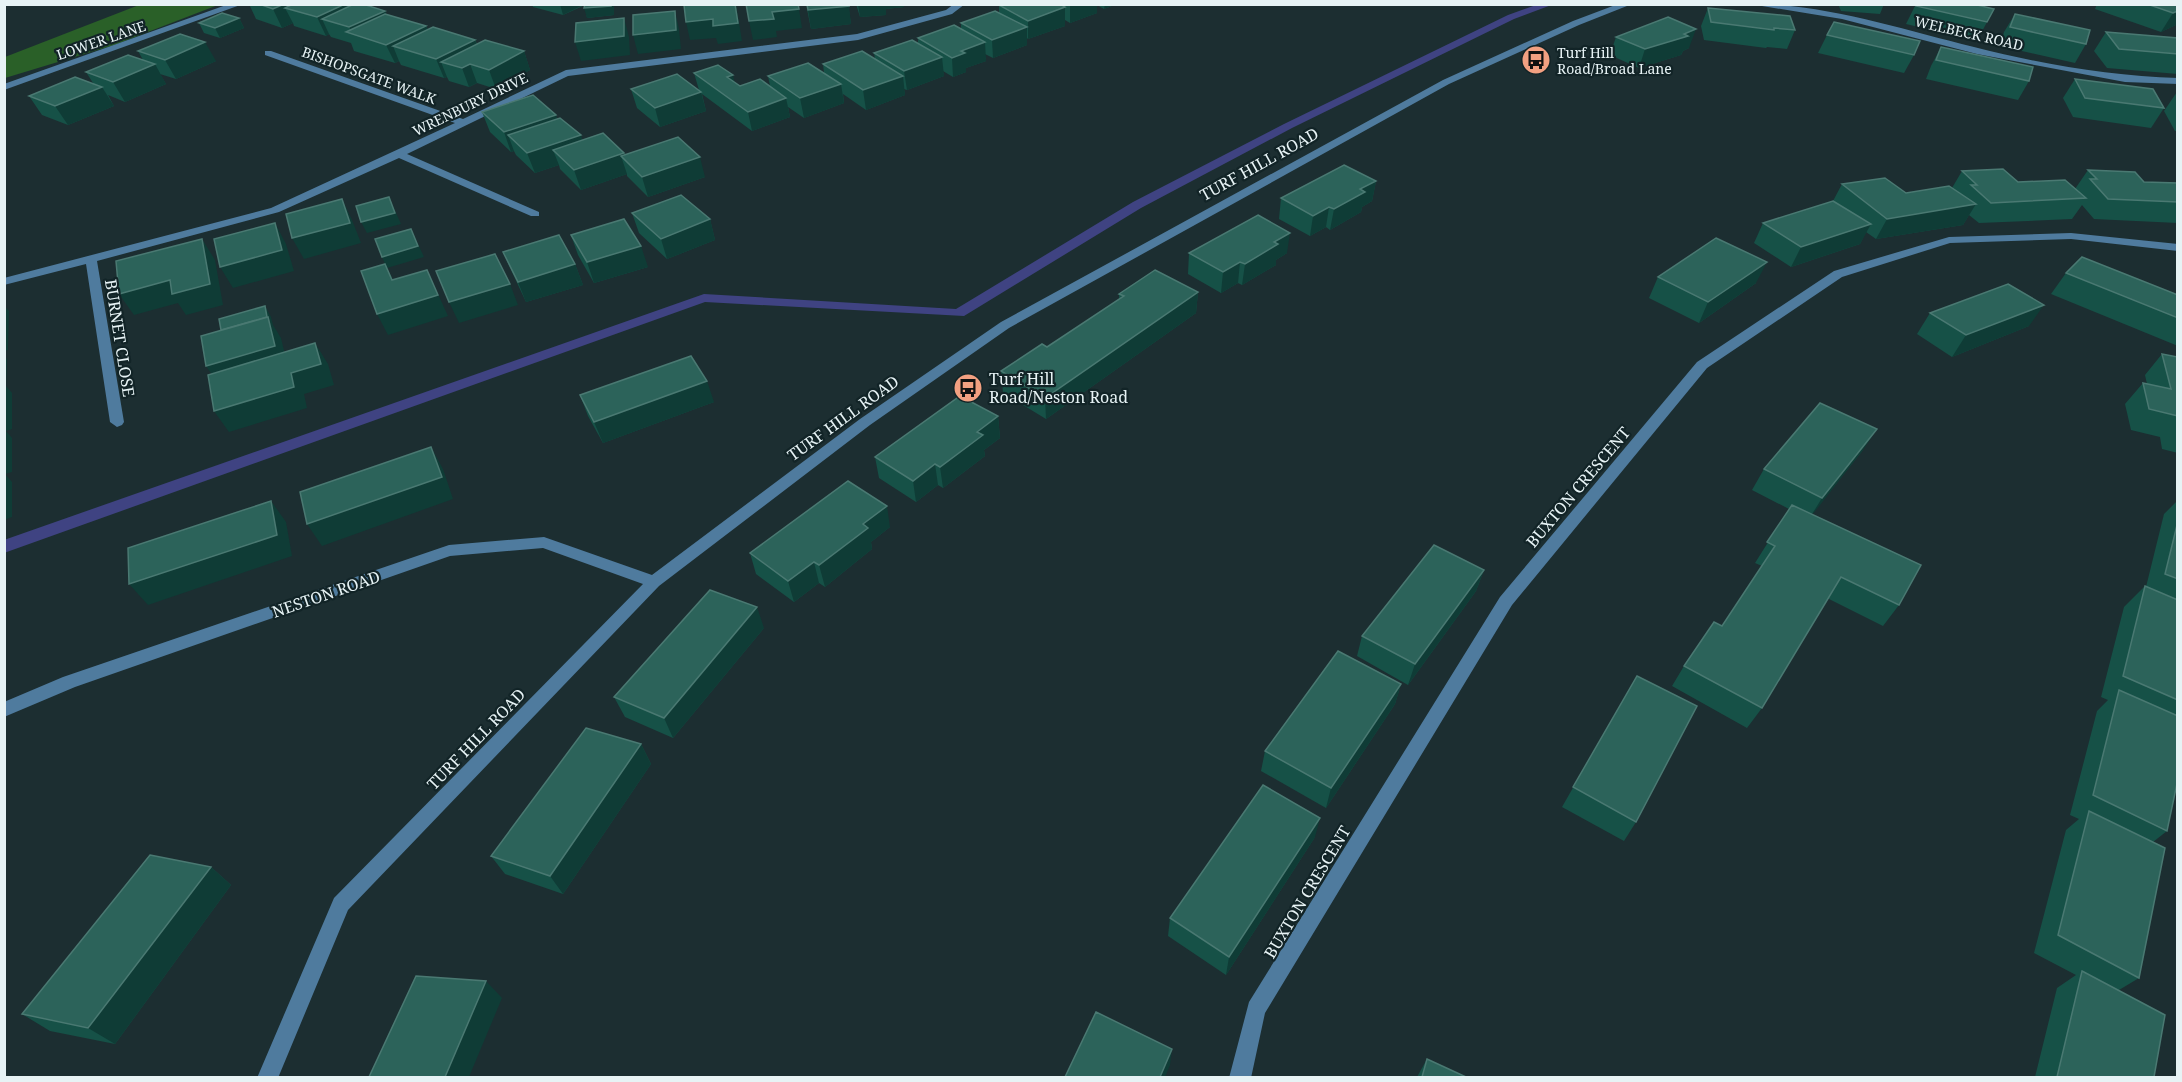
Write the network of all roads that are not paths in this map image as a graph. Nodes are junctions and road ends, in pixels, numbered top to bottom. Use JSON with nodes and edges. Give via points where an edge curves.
{"nodes":[{"id":1,"x":239,"y":4,"type":"edge"},
{"id":2,"x":961,"y":4,"type":"edge"},
{"id":3,"x":1628,"y":4,"type":"edge"},
{"id":4,"x":1755,"y":4,"type":"edge"},
{"id":5,"x":268,"y":53,"type":"dead end"},
{"id":6,"x":2178,"y":81,"type":"edge"},
{"id":7,"x":4,"y":87,"type":"edge"},
{"id":8,"x":461,"y":122,"type":"junction"},
{"id":9,"x":399,"y":154,"type":"junction"},
{"id":10,"x":535,"y":214,"type":"dead end"},
{"id":11,"x":2178,"y":248,"type":"edge"},
{"id":12,"x":91,"y":259,"type":"junction"},
{"id":13,"x":4,"y":282,"type":"edge"},
{"id":14,"x":117,"y":422,"type":"dead end"},
{"id":15,"x":654,"y":582,"type":"junction"},
{"id":16,"x":4,"y":710,"type":"edge"},
{"id":17,"x":267,"y":1077,"type":"edge"},
{"id":18,"x":1240,"y":1077,"type":"edge"}],
"edges":[{"from":1,"to":7,"type":"street","name":"LOWER LANE"},
{"from":2,"to":8,"type":"street","name":"WRENBURY DRIVE","via":[[949,12],[858,37],[566,73]]},
{"from":3,"to":15,"type":"street","name":"TURF HILL ROAD","via":[[1576,23],[1446,82],[1005,325],[865,422]]},
{"from":4,"to":6,"type":"street","name":"WELBECK ROAD","via":[[1842,16],[1977,51],[2125,79]]},
{"from":5,"to":8,"type":"street","name":"BISHOPSGATE WALK"},
{"from":8,"to":9,"type":"street","name":"WRENBURY DRIVE"},
{"from":9,"to":10,"type":"street"},
{"from":9,"to":12,"type":"street","name":"WRENBURY DRIVE","via":[[275,210]]},
{"from":11,"to":18,"type":"street","name":"BUXTON CRESCENT","via":[[2071,236],[1949,240],[1838,274],[1702,365],[1506,601],[1256,1009]]},
{"from":12,"to":13,"type":"street","name":"WRENBURY DRIVE"},
{"from":12,"to":14,"type":"street","name":"BURNET CLOSE"},
{"from":15,"to":16,"type":"street","name":"NESTON ROAD","via":[[544,542],[449,551],[69,682]]},
{"from":15,"to":17,"type":"street","name":"TURF HILL ROAD","via":[[341,904]]}]}
